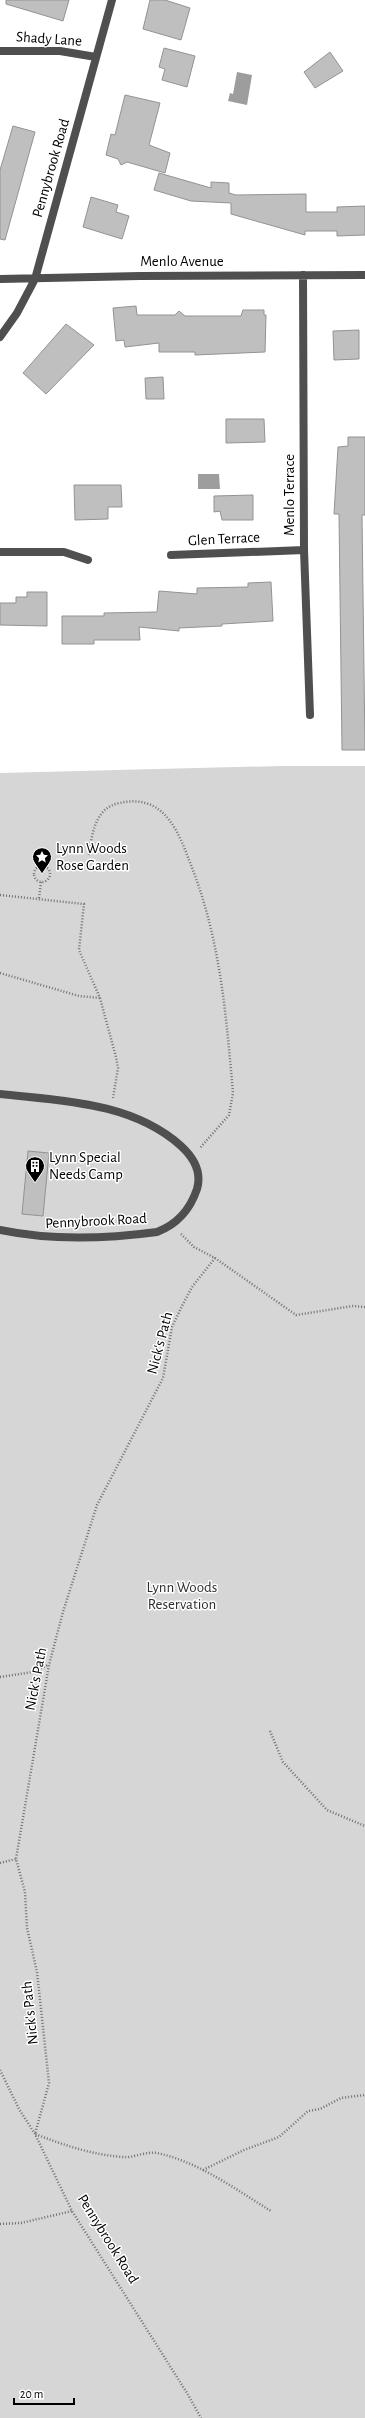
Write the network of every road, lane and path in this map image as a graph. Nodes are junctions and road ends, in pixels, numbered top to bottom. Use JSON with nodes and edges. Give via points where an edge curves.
{"nodes":[{"id":1,"x":112,"y":0,"type":"edge"},
{"id":2,"x":0,"y":51,"type":"edge"},
{"id":3,"x":96,"y":57,"type":"junction"},
{"id":4,"x":303,"y":275,"type":"junction"},
{"id":5,"x":365,"y":275,"type":"edge"},
{"id":6,"x":0,"y":279,"type":"edge"},
{"id":7,"x":34,"y":279,"type":"junction"},
{"id":8,"x":0,"y":337,"type":"edge"},
{"id":9,"x":304,"y":550,"type":"junction"},
{"id":10,"x":0,"y":552,"type":"edge"},
{"id":11,"x":170,"y":555,"type":"dead end"},
{"id":12,"x":88,"y":560,"type":"dead end"},
{"id":13,"x":310,"y":714,"type":"dead end"},
{"id":14,"x":89,"y":855,"type":"dead end"},
{"id":15,"x":41,"y":882,"type":"junction"},
{"id":16,"x":0,"y":895,"type":"edge"},
{"id":17,"x":38,"y":898,"type":"junction"},
{"id":18,"x":0,"y":973,"type":"edge"},
{"id":19,"x":100,"y":998,"type":"junction"},
{"id":20,"x":0,"y":1094,"type":"edge"},
{"id":21,"x":111,"y":1110,"type":"junction"},
{"id":22,"x":191,"y":1156,"type":"junction"},
{"id":23,"x":172,"y":1225,"type":"junction"},
{"id":24,"x":0,"y":1230,"type":"edge"},
{"id":25,"x":215,"y":1258,"type":"junction"},
{"id":26,"x":365,"y":1307,"type":"edge"},
{"id":27,"x":49,"y":1665,"type":"junction"},
{"id":28,"x":0,"y":1677,"type":"edge"},
{"id":29,"x":270,"y":1731,"type":"dead end"},
{"id":30,"x":365,"y":1826,"type":"edge"},
{"id":31,"x":16,"y":1858,"type":"junction"},
{"id":32,"x":0,"y":1863,"type":"edge"},
{"id":33,"x":0,"y":2070,"type":"edge"},
{"id":34,"x":365,"y":2095,"type":"edge"},
{"id":35,"x":35,"y":2134,"type":"junction"},
{"id":36,"x":203,"y":2171,"type":"junction"},
{"id":37,"x":72,"y":2211,"type":"junction"},
{"id":38,"x":271,"y":2211,"type":"dead end"},
{"id":39,"x":0,"y":2224,"type":"edge"},
{"id":40,"x":201,"y":2418,"type":"edge"}],
"edges":[{"from":1,"to":3,"type":"street","name":"Pennybrook Road"},
{"from":2,"to":3,"type":"street","name":"Shady Lane","via":[[60,51]]},
{"from":3,"to":7,"type":"street","name":"Pennybrook Road"},
{"from":4,"to":5,"type":"street","name":"Menlo Avenue"},
{"from":4,"to":7,"type":"street","name":"Menlo Avenue"},
{"from":4,"to":9,"type":"street","name":"Menlo Terrace"},
{"from":6,"to":7,"type":"street","name":"Menlo Avenue"},
{"from":7,"to":8,"type":"street","name":"Pennybrook Road","via":[[17,313]]},
{"from":9,"to":11,"type":"street","name":"Glen Terrace"},
{"from":9,"to":13,"type":"street","name":"Menlo Terrace"},
{"from":10,"to":12,"type":"street","via":[[64,552]]},
{"from":14,"to":22,"type":"path","via":[[97,820],[108,807],[126,802],[148,804],[169,820],[184,846],[199,884],[218,956],[233,1094],[229,1115],[224,1123]]},
{"from":15,"to":15,"type":"path","via":[[47,880],[50,874],[48,868],[43,865],[36,867],[33,873],[35,879]]},
{"from":15,"to":17,"type":"path"},
{"from":16,"to":17,"type":"path"},
{"from":17,"to":19,"type":"path","via":[[84,904],[79,950]]},
{"from":18,"to":19,"type":"path","via":[[79,996]]},
{"from":19,"to":21,"type":"path","via":[[118,1068]]},
{"from":20,"to":21,"type":"street","via":[[72,1102]]},
{"from":21,"to":22,"type":"street","via":[[145,1123],[166,1135]]},
{"from":22,"to":23,"type":"street","name":"Pennybrook Road","via":[[196,1166],[198,1184],[188,1209]]},
{"from":23,"to":24,"type":"street","name":"Pennybrook Road","via":[[157,1232],[91,1238],[37,1238]]},
{"from":23,"to":25,"type":"path","via":[[194,1246]]},
{"from":25,"to":26,"type":"path","via":[[296,1315],[353,1306]]},
{"from":25,"to":27,"type":"path","name":"Nick's Path","via":[[192,1287],[182,1306],[172,1327],[163,1378],[97,1504]]},
{"from":27,"to":28,"type":"path","via":[[33,1672]]},
{"from":27,"to":31,"type":"path","name":"Nick's Path"},
{"from":29,"to":30,"type":"path","via":[[283,1762],[327,1810]]},
{"from":31,"to":32,"type":"path"},
{"from":31,"to":35,"type":"path","name":"Nick's Path","via":[[25,1892],[26,1922],[37,1972],[48,2083]]},
{"from":33,"to":35,"type":"path","name":"Pennybrook Road","via":[[19,2109]]},
{"from":34,"to":36,"type":"path","via":[[341,2098],[320,2109],[308,2111],[279,2137],[244,2150]]},
{"from":35,"to":36,"type":"path","via":[[77,2150],[125,2157],[155,2153]]},
{"from":35,"to":37,"type":"path","name":"Pennybrook Road"},
{"from":36,"to":38,"type":"path","via":[[229,2183]]},
{"from":37,"to":39,"type":"path","via":[[21,2223]]},
{"from":37,"to":40,"type":"path","name":"Pennybrook Road"}]}
